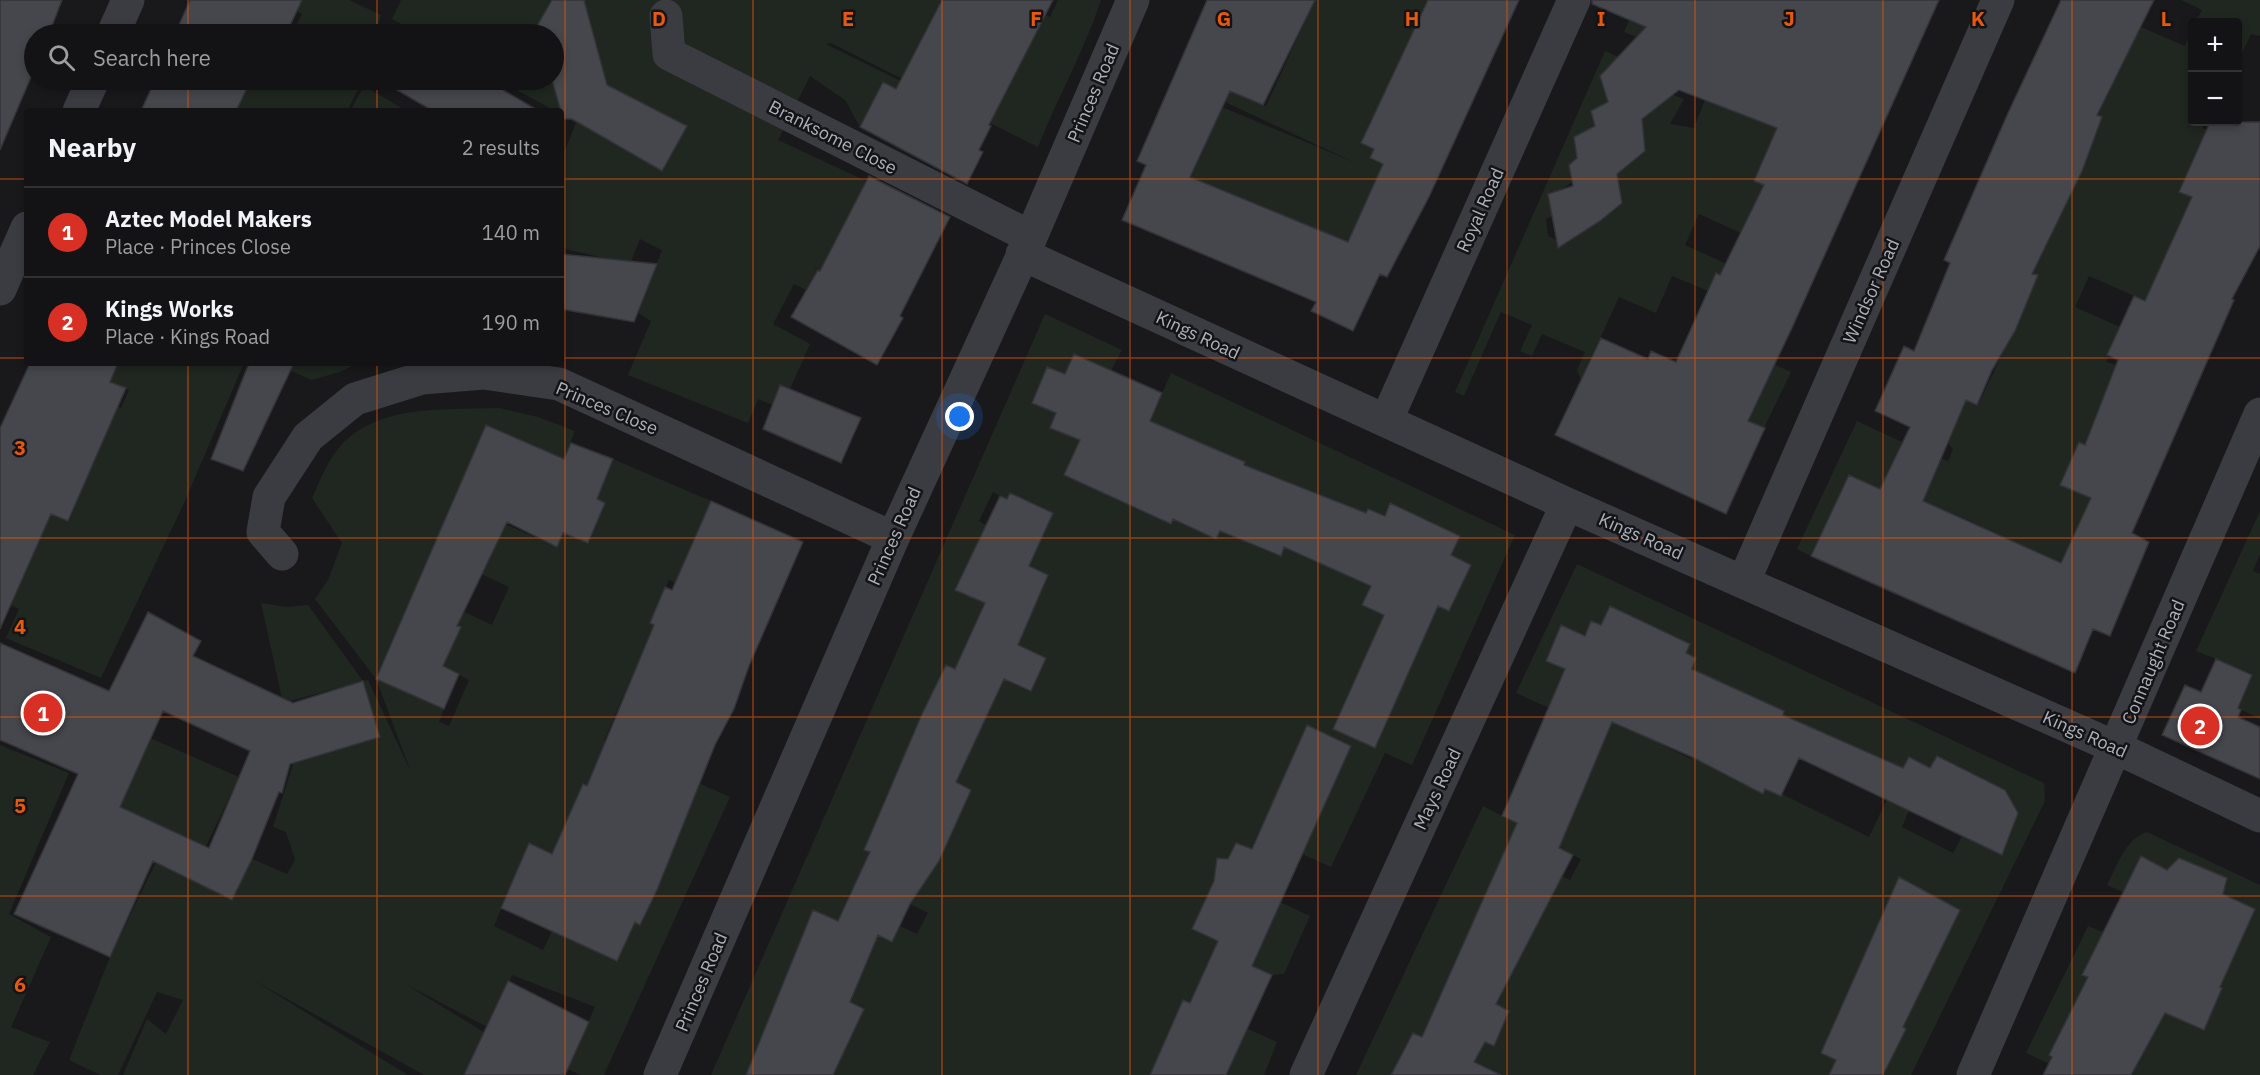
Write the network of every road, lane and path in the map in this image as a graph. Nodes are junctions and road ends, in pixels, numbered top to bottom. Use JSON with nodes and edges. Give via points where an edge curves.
{"nodes":[{"id":1,"x":129,"y":0,"type":"edge"},
{"id":2,"x":1133,"y":0,"type":"edge"},
{"id":3,"x":1574,"y":0,"type":"edge"},
{"id":4,"x":1998,"y":0,"type":"edge"},
{"id":5,"x":666,"y":16,"type":"dead end"},
{"id":6,"x":118,"y":24,"type":"edge"},
{"id":7,"x":88,"y":90,"type":"edge"},
{"id":8,"x":80,"y":108,"type":"edge"},
{"id":9,"x":24,"y":235,"type":"edge"},
{"id":10,"x":1027,"y":245,"type":"junction"},
{"id":11,"x":0,"y":289,"type":"edge"},
{"id":12,"x":2260,"y":414,"type":"edge"},
{"id":13,"x":1386,"y":421,"type":"junction"},
{"id":14,"x":1567,"y":504,"type":"junction"},
{"id":15,"x":893,"y":538,"type":"junction"},
{"id":16,"x":282,"y":554,"type":"dead end"},
{"id":17,"x":1744,"y":581,"type":"junction"},
{"id":18,"x":2117,"y":748,"type":"junction"},
{"id":19,"x":2260,"y":816,"type":"edge"},
{"id":20,"x":660,"y":1075,"type":"edge"},
{"id":21,"x":1306,"y":1075,"type":"edge"},
{"id":22,"x":1973,"y":1075,"type":"edge"}],
"edges":[{"from":1,"to":6,"type":"street"},
{"from":2,"to":10,"type":"street","name":"Princes Road"},
{"from":3,"to":13,"type":"street","name":"Royal Road"},
{"from":4,"to":17,"type":"street","name":"Windsor Road"},
{"from":5,"to":10,"type":"street","name":"Branksome Close","via":[[669,54]]},
{"from":7,"to":8,"type":"street"},
{"from":9,"to":11,"type":"street"},
{"from":10,"to":13,"type":"street","name":"Kings Road"},
{"from":10,"to":15,"type":"street","name":"Princes Road"},
{"from":12,"to":18,"type":"street","name":"Connaught Road"},
{"from":13,"to":14,"type":"street","name":"Kings Road"},
{"from":14,"to":17,"type":"street","name":"Kings Road"},
{"from":14,"to":21,"type":"street","name":"Mays Road"},
{"from":15,"to":16,"type":"street","name":"Princes Close","via":[[559,384],[484,373],[422,378],[355,399],[308,437],[269,497],[263,532]]},
{"from":15,"to":20,"type":"street","name":"Princes Road"},
{"from":17,"to":18,"type":"street","name":"Kings Road"},
{"from":18,"to":19,"type":"street","name":"Kings Road"},
{"from":18,"to":22,"type":"street","name":"Connaught Road"}]}
